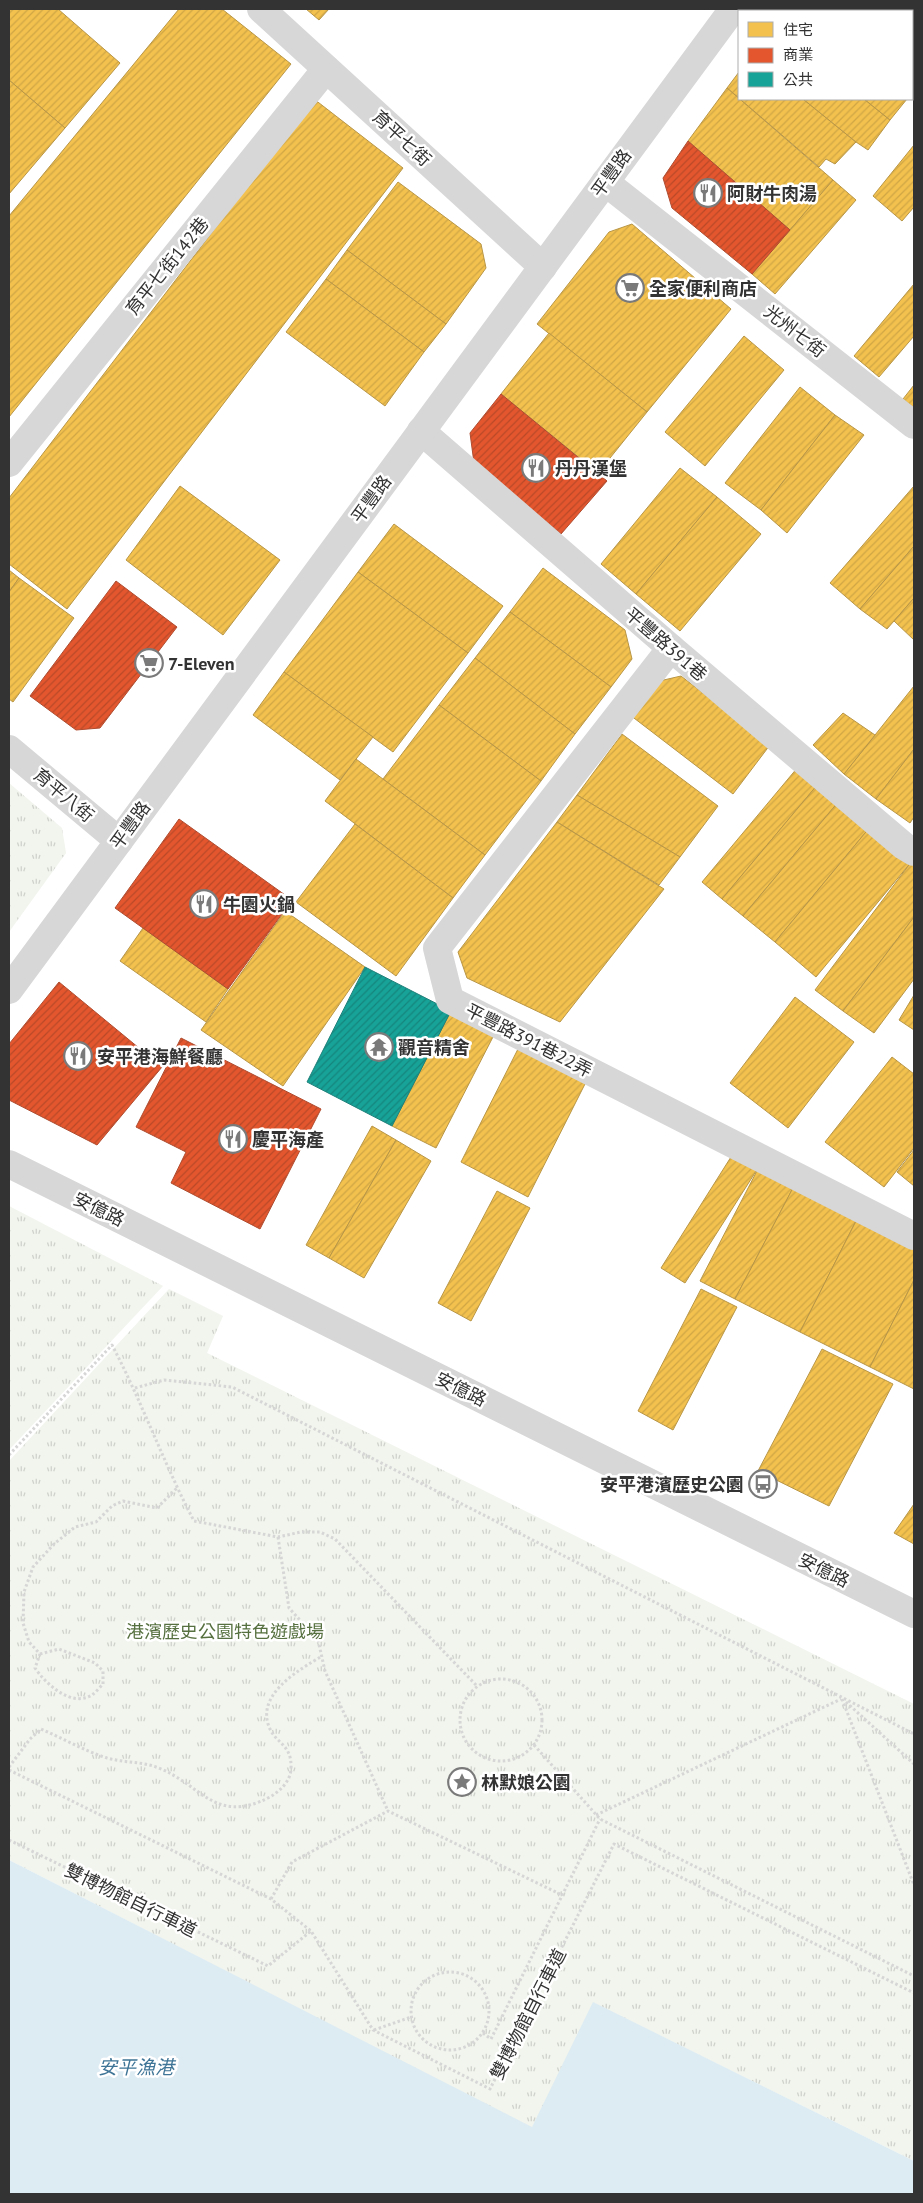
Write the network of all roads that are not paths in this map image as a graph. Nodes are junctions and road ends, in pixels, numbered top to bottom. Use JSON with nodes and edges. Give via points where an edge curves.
{"nodes":[{"id":1,"x":261,"y":9,"type":"edge"},
{"id":2,"x":733,"y":9,"type":"edge"},
{"id":3,"x":326,"y":68,"type":"junction"},
{"id":4,"x":605,"y":182,"type":"junction"},
{"id":5,"x":543,"y":267,"type":"junction"},
{"id":6,"x":914,"y":425,"type":"edge"},
{"id":7,"x":421,"y":431,"type":"junction"},
{"id":8,"x":9,"y":464,"type":"edge"},
{"id":9,"x":671,"y":648,"type":"junction"},
{"id":10,"x":9,"y":749,"type":"edge"},
{"id":11,"x":119,"y":841,"type":"junction"},
{"id":12,"x":914,"y":852,"type":"edge"},
{"id":13,"x":9,"y":990,"type":"edge"},
{"id":14,"x":9,"y":1164,"type":"edge"},
{"id":15,"x":914,"y":1236,"type":"edge"},
{"id":16,"x":914,"y":1614,"type":"edge"}],
"edges":[{"from":1,"to":3,"type":"street","name":"育平七街"},
{"from":2,"to":4,"type":"street","name":"平豐路"},
{"from":3,"to":5,"type":"street","name":"育平七街"},
{"from":3,"to":8,"type":"street","name":"育平七街142巷"},
{"from":4,"to":5,"type":"street","name":"平豐路"},
{"from":4,"to":6,"type":"street","name":"光州七街"},
{"from":5,"to":7,"type":"street","name":"平豐路"},
{"from":7,"to":9,"type":"street","name":"平豐路391巷"},
{"from":7,"to":11,"type":"street","name":"平豐路"},
{"from":9,"to":12,"type":"street","name":"平豐路391巷"},
{"from":9,"to":15,"type":"street","name":"平豐路391巷22弄","via":[[437,948],[450,1000]]},
{"from":10,"to":11,"type":"street","name":"育平八街"},
{"from":11,"to":13,"type":"street","name":"平豐路"},
{"from":14,"to":16,"type":"street","name":"安億路"}]}
